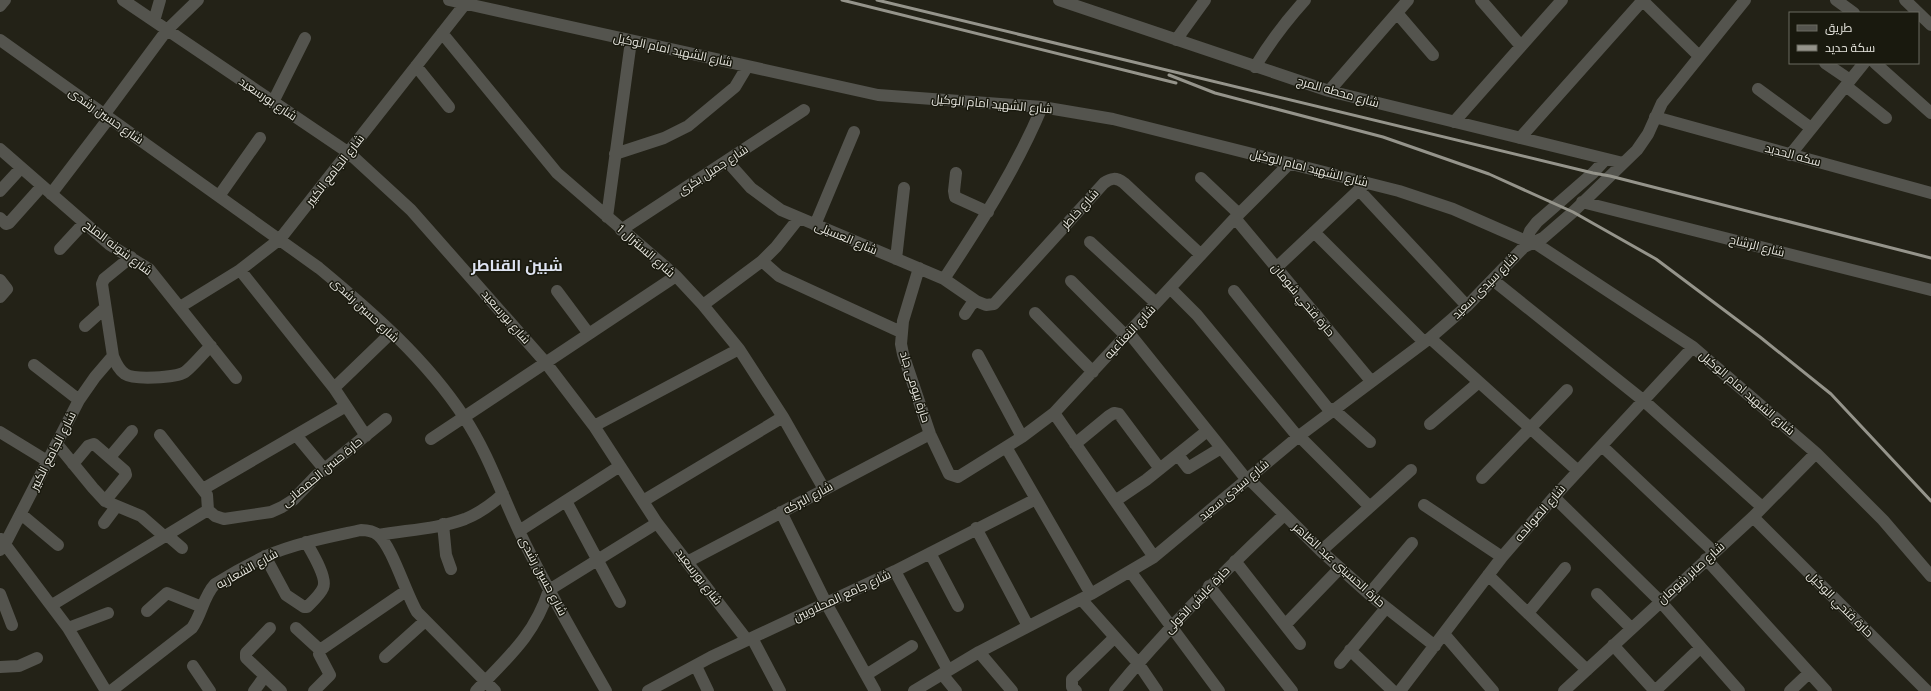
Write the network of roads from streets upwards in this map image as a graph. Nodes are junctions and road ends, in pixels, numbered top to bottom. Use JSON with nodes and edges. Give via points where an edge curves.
{"nodes":[{"id":1,"x":5,"y":0,"type":"edge"},
{"id":2,"x":123,"y":0,"type":"edge"},
{"id":3,"x":160,"y":0,"type":"edge"},
{"id":4,"x":198,"y":0,"type":"edge"},
{"id":5,"x":449,"y":0,"type":"edge"},
{"id":6,"x":1204,"y":0,"type":"edge"},
{"id":7,"x":1305,"y":0,"type":"edge"},
{"id":8,"x":1408,"y":0,"type":"edge"},
{"id":9,"x":1562,"y":0,"type":"edge"},
{"id":10,"x":1643,"y":0,"type":"edge"},
{"id":11,"x":1745,"y":0,"type":"edge"},
{"id":12,"x":1836,"y":0,"type":"edge"},
{"id":13,"x":1067,"y":1,"type":"edge"},
{"id":14,"x":1483,"y":1,"type":"edge"},
{"id":15,"x":465,"y":4,"type":"junction"},
{"id":16,"x":0,"y":6,"type":"edge"},
{"id":17,"x":1853,"y":12,"type":"edge"},
{"id":18,"x":1397,"y":13,"type":"junction"},
{"id":19,"x":1919,"y":16,"type":"edge"},
{"id":20,"x":154,"y":21,"type":"junction"},
{"id":21,"x":1931,"y":25,"type":"edge"},
{"id":22,"x":167,"y":30,"type":"junction"},
{"id":23,"x":442,"y":33,"type":"junction"},
{"id":24,"x":305,"y":38,"type":"dead end"},
{"id":25,"x":0,"y":40,"type":"edge"},
{"id":26,"x":1176,"y":40,"type":"junction"},
{"id":27,"x":631,"y":41,"type":"junction"},
{"id":28,"x":1520,"y":45,"type":"junction"},
{"id":29,"x":1433,"y":55,"type":"dead end"},
{"id":30,"x":1699,"y":56,"type":"junction"},
{"id":31,"x":1826,"y":64,"type":"edge"},
{"id":32,"x":1863,"y":64,"type":"edge"},
{"id":33,"x":1876,"y":64,"type":"edge"},
{"id":34,"x":416,"y":66,"type":"junction"},
{"id":35,"x":747,"y":67,"type":"junction"},
{"id":36,"x":1255,"y":67,"type":"junction"},
{"id":37,"x":1848,"y":83,"type":"junction"},
{"id":38,"x":1758,"y":89,"type":"dead end"},
{"id":39,"x":1329,"y":91,"type":"junction"},
{"id":40,"x":273,"y":102,"type":"junction"},
{"id":41,"x":449,"y":107,"type":"dead end"},
{"id":42,"x":1042,"y":107,"type":"junction"},
{"id":43,"x":804,"y":110,"type":"dead end"},
{"id":44,"x":1931,"y":113,"type":"edge"},
{"id":45,"x":106,"y":117,"type":"junction"},
{"id":46,"x":1655,"y":117,"type":"junction"},
{"id":47,"x":1886,"y":118,"type":"dead end"},
{"id":48,"x":1454,"y":122,"type":"junction"},
{"id":49,"x":1812,"y":128,"type":"junction"},
{"id":50,"x":854,"y":132,"type":"dead end"},
{"id":51,"x":260,"y":138,"type":"dead end"},
{"id":52,"x":1520,"y":138,"type":"junction"},
{"id":53,"x":0,"y":149,"type":"edge"},
{"id":54,"x":348,"y":153,"type":"junction"},
{"id":55,"x":615,"y":154,"type":"junction"},
{"id":56,"x":1790,"y":155,"type":"junction"},
{"id":57,"x":1606,"y":159,"type":"junction"},
{"id":58,"x":726,"y":161,"type":"junction"},
{"id":59,"x":1290,"y":163,"type":"junction"},
{"id":60,"x":1623,"y":163,"type":"junction"},
{"id":61,"x":21,"y":168,"type":"junction"},
{"id":62,"x":956,"y":173,"type":"dead end"},
{"id":63,"x":1201,"y":178,"type":"dead end"},
{"id":64,"x":1363,"y":186,"type":"junction"},
{"id":65,"x":904,"y":188,"type":"dead end"},
{"id":66,"x":46,"y":190,"type":"junction"},
{"id":67,"x":0,"y":191,"type":"edge"},
{"id":68,"x":1931,"y":193,"type":"edge"},
{"id":69,"x":219,"y":196,"type":"junction"},
{"id":70,"x":1582,"y":202,"type":"junction"},
{"id":71,"x":988,"y":212,"type":"junction"},
{"id":72,"x":1237,"y":216,"type":"junction"},
{"id":73,"x":607,"y":217,"type":"junction"},
{"id":74,"x":0,"y":218,"type":"edge"},
{"id":75,"x":799,"y":218,"type":"junction"},
{"id":76,"x":84,"y":223,"type":"junction"},
{"id":77,"x":815,"y":225,"type":"junction"},
{"id":78,"x":621,"y":230,"type":"junction"},
{"id":79,"x":1314,"y":232,"type":"junction"},
{"id":80,"x":280,"y":239,"type":"junction"},
{"id":81,"x":1090,"y":242,"type":"dead end"},
{"id":82,"x":1528,"y":244,"type":"junction"},
{"id":83,"x":60,"y":249,"type":"dead end"},
{"id":84,"x":1201,"y":256,"type":"junction"},
{"id":85,"x":131,"y":257,"type":"junction"},
{"id":86,"x":896,"y":259,"type":"junction"},
{"id":87,"x":762,"y":261,"type":"junction"},
{"id":88,"x":919,"y":268,"type":"junction"},
{"id":89,"x":1276,"y":268,"type":"junction"},
{"id":90,"x":240,"y":270,"type":"junction"},
{"id":91,"x":676,"y":276,"type":"junction"},
{"id":92,"x":944,"y":279,"type":"junction"},
{"id":93,"x":0,"y":280,"type":"edge"},
{"id":94,"x":1493,"y":280,"type":"junction"},
{"id":95,"x":1071,"y":281,"type":"dead end"},
{"id":96,"x":1170,"y":288,"type":"junction"},
{"id":97,"x":1931,"y":290,"type":"edge"},
{"id":98,"x":557,"y":291,"type":"dead end"},
{"id":99,"x":1234,"y":291,"type":"dead end"},
{"id":100,"x":0,"y":297,"type":"edge"},
{"id":101,"x":976,"y":301,"type":"junction"},
{"id":102,"x":1156,"y":303,"type":"junction"},
{"id":103,"x":703,"y":305,"type":"junction"},
{"id":104,"x":1467,"y":306,"type":"junction"},
{"id":105,"x":180,"y":307,"type":"junction"},
{"id":106,"x":105,"y":308,"type":"junction"},
{"id":107,"x":1035,"y":313,"type":"dead end"},
{"id":108,"x":965,"y":314,"type":"dead end"},
{"id":109,"x":85,"y":326,"type":"dead end"},
{"id":110,"x":901,"y":332,"type":"junction"},
{"id":111,"x":391,"y":333,"type":"junction"},
{"id":112,"x":589,"y":334,"type":"junction"},
{"id":113,"x":1128,"y":334,"type":"junction"},
{"id":114,"x":1427,"y":340,"type":"junction"},
{"id":115,"x":211,"y":346,"type":"junction"},
{"id":116,"x":1693,"y":347,"type":"junction"},
{"id":117,"x":739,"y":348,"type":"junction"},
{"id":118,"x":978,"y":354,"type":"dead end"},
{"id":119,"x":113,"y":356,"type":"junction"},
{"id":120,"x":546,"y":363,"type":"junction"},
{"id":121,"x":34,"y":365,"type":"dead end"},
{"id":122,"x":1093,"y":372,"type":"junction"},
{"id":123,"x":236,"y":378,"type":"dead end"},
{"id":124,"x":1370,"y":381,"type":"junction"},
{"id":125,"x":1479,"y":382,"type":"junction"},
{"id":126,"x":334,"y":388,"type":"junction"},
{"id":127,"x":1567,"y":390,"type":"dead end"},
{"id":128,"x":79,"y":400,"type":"junction"},
{"id":129,"x":1644,"y":401,"type":"junction"},
{"id":130,"x":346,"y":406,"type":"junction"},
{"id":131,"x":1331,"y":410,"type":"junction"},
{"id":132,"x":1054,"y":413,"type":"junction"},
{"id":133,"x":464,"y":417,"type":"junction"},
{"id":134,"x":783,"y":417,"type":"junction"},
{"id":135,"x":386,"y":419,"type":"dead end"},
{"id":136,"x":1430,"y":424,"type":"dead end"},
{"id":137,"x":594,"y":426,"type":"junction"},
{"id":138,"x":1530,"y":428,"type":"junction"},
{"id":139,"x":132,"y":431,"type":"dead end"},
{"id":140,"x":1207,"y":431,"type":"junction"},
{"id":141,"x":0,"y":432,"type":"edge"},
{"id":142,"x":930,"y":434,"type":"junction"},
{"id":143,"x":160,"y":435,"type":"dead end"},
{"id":144,"x":296,"y":435,"type":"junction"},
{"id":145,"x":366,"y":436,"type":"junction"},
{"id":146,"x":1298,"y":436,"type":"junction"},
{"id":147,"x":1022,"y":437,"type":"junction"},
{"id":148,"x":431,"y":439,"type":"dead end"},
{"id":149,"x":1370,"y":442,"type":"dead end"},
{"id":150,"x":57,"y":444,"type":"junction"},
{"id":151,"x":1075,"y":444,"type":"junction"},
{"id":152,"x":1602,"y":446,"type":"junction"},
{"id":153,"x":1006,"y":447,"type":"junction"},
{"id":154,"x":1221,"y":448,"type":"junction"},
{"id":155,"x":1816,"y":453,"type":"junction"},
{"id":156,"x":1178,"y":455,"type":"junction"},
{"id":157,"x":110,"y":457,"type":"junction"},
{"id":158,"x":49,"y":462,"type":"junction"},
{"id":159,"x":73,"y":464,"type":"junction"},
{"id":160,"x":620,"y":466,"type":"junction"},
{"id":161,"x":325,"y":470,"type":"junction"},
{"id":162,"x":1160,"y":470,"type":"junction"},
{"id":163,"x":1411,"y":470,"type":"dead end"},
{"id":164,"x":1578,"y":471,"type":"junction"},
{"id":165,"x":953,"y":477,"type":"joint"},
{"id":166,"x":1482,"y":478,"type":"dead end"},
{"id":167,"x":1247,"y":479,"type":"junction"},
{"id":168,"x":203,"y":489,"type":"junction"},
{"id":169,"x":824,"y":489,"type":"junction"},
{"id":170,"x":504,"y":494,"type":"junction"},
{"id":171,"x":1554,"y":497,"type":"junction"},
{"id":172,"x":1036,"y":499,"type":"junction"},
{"id":173,"x":105,"y":501,"type":"junction"},
{"id":174,"x":566,"y":501,"type":"junction"},
{"id":175,"x":642,"y":501,"type":"junction"},
{"id":176,"x":1115,"y":501,"type":"junction"},
{"id":177,"x":1424,"y":505,"type":"dead end"},
{"id":178,"x":116,"y":507,"type":"junction"},
{"id":179,"x":1370,"y":507,"type":"junction"},
{"id":180,"x":1762,"y":507,"type":"junction"},
{"id":181,"x":208,"y":510,"type":"junction"},
{"id":182,"x":781,"y":512,"type":"junction"},
{"id":183,"x":21,"y":514,"type":"junction"},
{"id":184,"x":1284,"y":515,"type":"junction"},
{"id":185,"x":1753,"y":517,"type":"junction"},
{"id":186,"x":104,"y":523,"type":"dead end"},
{"id":187,"x":657,"y":523,"type":"junction"},
{"id":188,"x":443,"y":524,"type":"junction"},
{"id":189,"x":976,"y":528,"type":"junction"},
{"id":190,"x":519,"y":531,"type":"junction"},
{"id":191,"x":378,"y":535,"type":"junction"},
{"id":192,"x":166,"y":536,"type":"junction"},
{"id":193,"x":306,"y":542,"type":"junction"},
{"id":194,"x":1412,"y":543,"type":"dead end"},
{"id":195,"x":2,"y":544,"type":"edge"},
{"id":196,"x":58,"y":545,"type":"dead end"},
{"id":197,"x":182,"y":548,"type":"dead end"},
{"id":198,"x":1321,"y":551,"type":"junction"},
{"id":199,"x":930,"y":553,"type":"junction"},
{"id":200,"x":265,"y":556,"type":"junction"},
{"id":201,"x":1710,"y":556,"type":"junction"},
{"id":202,"x":1154,"y":557,"type":"junction"},
{"id":203,"x":1502,"y":557,"type":"junction"},
{"id":204,"x":597,"y":559,"type":"junction"},
{"id":205,"x":1235,"y":561,"type":"junction"},
{"id":206,"x":687,"y":562,"type":"junction"},
{"id":207,"x":1340,"y":568,"type":"junction"},
{"id":208,"x":1565,"y":568,"type":"dead end"},
{"id":209,"x":451,"y":569,"type":"dead end"},
{"id":210,"x":895,"y":571,"type":"junction"},
{"id":211,"x":1130,"y":571,"type":"junction"},
{"id":212,"x":1488,"y":575,"type":"junction"},
{"id":213,"x":1931,"y":576,"type":"edge"},
{"id":214,"x":1209,"y":586,"type":"junction"},
{"id":215,"x":549,"y":590,"type":"junction"},
{"id":216,"x":406,"y":591,"type":"junction"},
{"id":217,"x":0,"y":594,"type":"edge"},
{"id":218,"x":1369,"y":594,"type":"junction"},
{"id":219,"x":1596,"y":594,"type":"dead end"},
{"id":220,"x":1086,"y":596,"type":"junction"},
{"id":221,"x":1660,"y":601,"type":"junction"},
{"id":222,"x":620,"y":602,"type":"dead end"},
{"id":223,"x":826,"y":603,"type":"junction"},
{"id":224,"x":52,"y":605,"type":"junction"},
{"id":225,"x":958,"y":606,"type":"dead end"},
{"id":226,"x":202,"y":607,"type":"junction"},
{"id":227,"x":1386,"y":608,"type":"junction"},
{"id":228,"x":147,"y":611,"type":"dead end"},
{"id":229,"x":108,"y":613,"type":"dead end"},
{"id":230,"x":1528,"y":613,"type":"junction"},
{"id":231,"x":425,"y":621,"type":"junction"},
{"id":232,"x":12,"y":624,"type":"dead end"},
{"id":233,"x":1286,"y":625,"type":"junction"},
{"id":234,"x":1028,"y":626,"type":"junction"},
{"id":235,"x":1171,"y":626,"type":"junction"},
{"id":236,"x":68,"y":628,"type":"junction"},
{"id":237,"x":270,"y":628,"type":"dead end"},
{"id":238,"x":296,"y":628,"type":"dead end"},
{"id":239,"x":1631,"y":628,"type":"junction"},
{"id":240,"x":1444,"y":634,"type":"junction"},
{"id":241,"x":1114,"y":638,"type":"junction"},
{"id":242,"x":750,"y":639,"type":"junction"},
{"id":243,"x":1300,"y":644,"type":"dead end"},
{"id":244,"x":1613,"y":645,"type":"junction"},
{"id":245,"x":912,"y":646,"type":"dead end"},
{"id":246,"x":1435,"y":646,"type":"junction"},
{"id":247,"x":1700,"y":648,"type":"junction"},
{"id":248,"x":320,"y":650,"type":"junction"},
{"id":249,"x":1350,"y":650,"type":"junction"},
{"id":250,"x":979,"y":652,"type":"junction"},
{"id":251,"x":385,"y":657,"type":"dead end"},
{"id":252,"x":37,"y":658,"type":"dead end"},
{"id":253,"x":1138,"y":663,"type":"junction"},
{"id":254,"x":1340,"y":663,"type":"dead end"},
{"id":255,"x":193,"y":666,"type":"dead end"},
{"id":256,"x":696,"y":666,"type":"junction"},
{"id":257,"x":0,"y":667,"type":"edge"},
{"id":258,"x":1587,"y":670,"type":"junction"},
{"id":259,"x":945,"y":672,"type":"junction"},
{"id":260,"x":1809,"y":673,"type":"junction"},
{"id":261,"x":866,"y":675,"type":"junction"},
{"id":262,"x":265,"y":676,"type":"junction"},
{"id":263,"x":485,"y":681,"type":"junction"},
{"id":264,"x":1074,"y":687,"type":"edge"},
{"id":265,"x":106,"y":691,"type":"edge"},
{"id":266,"x":111,"y":691,"type":"edge"},
{"id":267,"x":210,"y":691,"type":"edge"},
{"id":268,"x":254,"y":691,"type":"edge"},
{"id":269,"x":281,"y":691,"type":"edge"},
{"id":270,"x":314,"y":691,"type":"edge"},
{"id":271,"x":476,"y":691,"type":"edge"},
{"id":272,"x":495,"y":691,"type":"edge"},
{"id":273,"x":606,"y":691,"type":"edge"},
{"id":274,"x":648,"y":691,"type":"edge"},
{"id":275,"x":708,"y":691,"type":"edge"},
{"id":276,"x":780,"y":691,"type":"edge"},
{"id":277,"x":875,"y":691,"type":"edge"},
{"id":278,"x":914,"y":691,"type":"edge"},
{"id":279,"x":956,"y":691,"type":"edge"},
{"id":280,"x":1012,"y":691,"type":"edge"},
{"id":281,"x":1115,"y":691,"type":"edge"},
{"id":282,"x":1157,"y":691,"type":"edge"},
{"id":283,"x":1219,"y":691,"type":"edge"},
{"id":284,"x":1292,"y":691,"type":"edge"},
{"id":285,"x":1399,"y":691,"type":"edge"},
{"id":286,"x":1493,"y":691,"type":"edge"},
{"id":287,"x":1564,"y":691,"type":"edge"},
{"id":288,"x":1655,"y":691,"type":"edge"},
{"id":289,"x":1739,"y":691,"type":"edge"},
{"id":290,"x":1790,"y":691,"type":"edge"},
{"id":291,"x":1826,"y":691,"type":"edge"},
{"id":292,"x":1927,"y":691,"type":"edge"}],
"edges":[{"from":1,"to":16,"type":"street"},
{"from":2,"to":20,"type":"street","name":"شارع بورسعيد"},
{"from":3,"to":20,"type":"street"},
{"from":4,"to":22,"type":"street"},
{"from":5,"to":15,"type":"street","name":"شارع الشهيد امام الوكيل"},
{"from":6,"to":26,"type":"street"},
{"from":7,"to":36,"type":"street","via":[[1270,42]]},
{"from":8,"to":18,"type":"street"},
{"from":9,"to":28,"type":"street"},
{"from":10,"to":30,"type":"street"},
{"from":10,"to":52,"type":"street"},
{"from":11,"to":30,"type":"street"},
{"from":12,"to":17,"type":"street"},
{"from":13,"to":26,"type":"street","name":"شارع محطه المرج"},
{"from":14,"to":28,"type":"street"},
{"from":15,"to":23,"type":"street","name":"شارع الجامع الكبير"},
{"from":15,"to":27,"type":"street","name":"شارع الشهيد امام الوكيل"},
{"from":18,"to":29,"type":"street"},
{"from":18,"to":39,"type":"street"},
{"from":19,"to":21,"type":"street"},
{"from":20,"to":22,"type":"street","name":"شارع بورسعيد"},
{"from":22,"to":40,"type":"street","name":"شارع بورسعيد"},
{"from":22,"to":45,"type":"street"},
{"from":23,"to":34,"type":"street","name":"شارع الجامع الكبير"},
{"from":23,"to":73,"type":"street","name":"شارع السنترال 1","via":[[558,173]]},
{"from":24,"to":40,"type":"street"},
{"from":25,"to":45,"type":"street","name":"شارع حسين رشدى"},
{"from":26,"to":36,"type":"street","name":"شارع محطه المرج"},
{"from":27,"to":35,"type":"street","name":"شارع الشهيد امام الوكيل"},
{"from":27,"to":55,"type":"street"},
{"from":28,"to":48,"type":"street"},
{"from":30,"to":46,"type":"street","via":[[1662,103]]},
{"from":31,"to":37,"type":"street"},
{"from":32,"to":37,"type":"street"},
{"from":33,"to":44,"type":"street"},
{"from":34,"to":41,"type":"street"},
{"from":34,"to":54,"type":"street","name":"شارع الجامع الكبير"},
{"from":35,"to":42,"type":"street","name":"شارع الشهيد امام الوكيل","via":[[878,95]]},
{"from":35,"to":55,"type":"street","via":[[735,87],[688,126],[664,138]]},
{"from":36,"to":39,"type":"street","name":"شارع محطه المرج"},
{"from":37,"to":47,"type":"street"},
{"from":37,"to":49,"type":"street"},
{"from":38,"to":49,"type":"street"},
{"from":39,"to":48,"type":"street","name":"شارع محطه المرج"},
{"from":40,"to":54,"type":"street","name":"شارع بورسعيد"},
{"from":42,"to":59,"type":"street","name":"شارع الشهيد امام الوكيل","via":[[1113,119]]},
{"from":42,"to":71,"type":"street","via":[[1020,157]]},
{"from":43,"to":58,"type":"street","name":"شارع جميل بكرى"},
{"from":45,"to":66,"type":"street"},
{"from":45,"to":69,"type":"street","name":"شارع حسين رشدى"},
{"from":46,"to":56,"type":"street","name":"سكه الحديد"},
{"from":46,"to":60,"type":"street","via":[[1637,150]]},
{"from":48,"to":52,"type":"street","name":"شارع محطه المرج"},
{"from":49,"to":56,"type":"street"},
{"from":50,"to":77,"type":"street"},
{"from":51,"to":69,"type":"street"},
{"from":52,"to":57,"type":"street","name":"شارع محطه المرج"},
{"from":53,"to":61,"type":"street","name":"شارع شونه الملح"},
{"from":54,"to":80,"type":"street","name":"شارع الجامع الكبير"},
{"from":54,"to":120,"type":"street","name":"شارع بورسعيد","via":[[411,210]]},
{"from":55,"to":73,"type":"street"},
{"from":56,"to":68,"type":"street","name":"سكه الحديد"},
{"from":57,"to":60,"type":"street","name":"شارع محطه المرج"},
{"from":57,"to":82,"type":"street","via":[[1537,222]]},
{"from":58,"to":75,"type":"street","name":"شارع العسيلى","via":[[751,188],[781,210]]},
{"from":58,"to":78,"type":"street","name":"شارع جميل بكرى"},
{"from":59,"to":64,"type":"street","name":"شارع الشهيد امام الوكيل"},
{"from":59,"to":72,"type":"street","name":"شارع النعناعيه"},
{"from":60,"to":70,"type":"street"},
{"from":61,"to":66,"type":"street","name":"شارع شونه الملح"},
{"from":61,"to":67,"type":"street"},
{"from":62,"to":71,"type":"street","via":[[955,197]]},
{"from":63,"to":72,"type":"street","name":"حارة فتحي شومان"},
{"from":64,"to":79,"type":"street"},
{"from":64,"to":82,"type":"street","name":"شارع الشهيد امام الوكيل","via":[[1426,199]]},
{"from":64,"to":104,"type":"street"},
{"from":65,"to":86,"type":"street"},
{"from":66,"to":74,"type":"street","via":[[6,224]]},
{"from":66,"to":76,"type":"street","name":"شارع شونه الملح"},
{"from":69,"to":80,"type":"street","name":"شارع حسين رشدى"},
{"from":70,"to":82,"type":"street","via":[[1573,212]]},
{"from":70,"to":97,"type":"street","name":"شارع الرشاح"},
{"from":71,"to":92,"type":"street"},
{"from":72,"to":84,"type":"street","name":"شارع النعناعيه"},
{"from":72,"to":89,"type":"street","name":"حارة فتحي شومان"},
{"from":73,"to":78,"type":"street","name":"شارع السنترال 1"},
{"from":75,"to":77,"type":"street","name":"شارع العسيلى"},
{"from":75,"to":87,"type":"street"},
{"from":76,"to":83,"type":"street"},
{"from":76,"to":85,"type":"street","name":"شارع شونه الملح","via":[[110,245]]},
{"from":77,"to":86,"type":"street","name":"شارع العسيلى"},
{"from":78,"to":91,"type":"street","name":"شارع السنترال 1"},
{"from":79,"to":89,"type":"street"},
{"from":79,"to":114,"type":"street"},
{"from":80,"to":90,"type":"street","name":"شارع الجامع الكبير"},
{"from":80,"to":111,"type":"street","name":"شارع حسين رشدى","via":[[356,299]]},
{"from":81,"to":102,"type":"street"},
{"from":82,"to":94,"type":"street","name":"شارع سيدى سعيد"},
{"from":82,"to":116,"type":"street","name":"شارع الشهيد امام الوكيل"},
{"from":84,"to":96,"type":"street","name":"شارع النعناعيه"},
{"from":84,"to":101,"type":"street","name":"شارع خاطر","via":[[1124,183],[1118,178],[1110,179],[994,304],[986,305]]},
{"from":85,"to":105,"type":"street","name":"شارع شونه الملح","via":[[149,269]]},
{"from":85,"to":106,"type":"street","via":[[104,279],[102,289]]},
{"from":86,"to":88,"type":"street","name":"شارع العسيلى"},
{"from":87,"to":103,"type":"street"},
{"from":87,"to":110,"type":"street","via":[[779,276]]},
{"from":88,"to":92,"type":"street","name":"شارع العسيلى"},
{"from":88,"to":110,"type":"street","name":"حارة بيومى جاد"},
{"from":89,"to":124,"type":"street","name":"حارة فتحي شومان"},
{"from":90,"to":105,"type":"street","name":"شارع الجامع الكبير"},
{"from":90,"to":126,"type":"street"},
{"from":91,"to":103,"type":"street","name":"شارع السنترال 1"},
{"from":91,"to":112,"type":"street"},
{"from":92,"to":101,"type":"street","name":"شارع العسيلى"},
{"from":93,"to":100,"type":"street","via":[[7,289]]},
{"from":94,"to":104,"type":"street","name":"شارع سيدى سعيد"},
{"from":94,"to":129,"type":"street"},
{"from":95,"to":113,"type":"street","name":"حارة الحسينى عبد الظاهر"},
{"from":96,"to":102,"type":"street","name":"شارع النعناعيه"},
{"from":96,"to":146,"type":"street","via":[[1197,315]]},
{"from":98,"to":112,"type":"street"},
{"from":99,"to":131,"type":"street"},
{"from":101,"to":108,"type":"street"},
{"from":102,"to":113,"type":"street","name":"شارع النعناعيه"},
{"from":103,"to":117,"type":"street","name":"شارع السنترال 1"},
{"from":104,"to":114,"type":"street","name":"شارع سيدى سعيد"},
{"from":105,"to":115,"type":"street","name":"شارع شونه الملح"},
{"from":106,"to":109,"type":"street"},
{"from":106,"to":119,"type":"street"},
{"from":107,"to":122,"type":"street"},
{"from":110,"to":142,"type":"street","name":"حارة بيومى جاد","via":[[903,354]]},
{"from":111,"to":126,"type":"street"},
{"from":111,"to":133,"type":"street","name":"شارع حسين رشدى","via":[[430,372]]},
{"from":112,"to":120,"type":"street"},
{"from":113,"to":122,"type":"street","name":"شارع النعناعيه"},
{"from":113,"to":140,"type":"street","name":"حارة الحسينى عبد الظاهر"},
{"from":114,"to":124,"type":"street","name":"شارع سيدى سعيد"},
{"from":114,"to":125,"type":"street"},
{"from":115,"to":119,"type":"street","via":[[184,373],[171,376],[136,378],[125,375],[117,367]]},
{"from":115,"to":123,"type":"street","name":"شارع شونه الملح"},
{"from":116,"to":129,"type":"street","name":"شارع الصوالحه"},
{"from":116,"to":155,"type":"street","name":"شارع الشهيد امام الوكيل"},
{"from":117,"to":134,"type":"street","name":"شارع السنترال 1"},
{"from":117,"to":137,"type":"street"},
{"from":118,"to":147,"type":"street"},
{"from":119,"to":128,"type":"street","name":"شارع الجامع الكبير"},
{"from":120,"to":133,"type":"street"},
{"from":120,"to":137,"type":"street","name":"شارع بورسعيد"},
{"from":121,"to":128,"type":"street"},
{"from":122,"to":132,"type":"street","name":"شارع النعناعيه"},
{"from":124,"to":131,"type":"street","name":"شارع سيدى سعيد"},
{"from":125,"to":136,"type":"street"},
{"from":125,"to":138,"type":"street"},
{"from":126,"to":130,"type":"street"},
{"from":127,"to":138,"type":"street"},
{"from":128,"to":150,"type":"street","name":"شارع الجامع الكبير"},
{"from":129,"to":152,"type":"street","name":"شارع الصوالحه"},
{"from":129,"to":180,"type":"street"},
{"from":130,"to":144,"type":"street"},
{"from":130,"to":145,"type":"street"},
{"from":131,"to":146,"type":"street","name":"شارع سيدى سعيد"},
{"from":131,"to":149,"type":"street"},
{"from":132,"to":147,"type":"street","name":"شارع النعناعيه"},
{"from":132,"to":151,"type":"street"},
{"from":133,"to":148,"type":"street"},
{"from":133,"to":170,"type":"street","name":"شارع حسين رشدى"},
{"from":134,"to":169,"type":"street","name":"شارع السنترال 1"},
{"from":134,"to":175,"type":"street"},
{"from":135,"to":145,"type":"street","name":"حارة حسن الحمصانى"},
{"from":137,"to":160,"type":"street","name":"شارع بورسعيد"},
{"from":138,"to":164,"type":"street"},
{"from":138,"to":166,"type":"street"},
{"from":139,"to":157,"type":"street"},
{"from":140,"to":154,"type":"street","name":"حارة الحسينى عبد الظاهر"},
{"from":140,"to":156,"type":"street"},
{"from":141,"to":158,"type":"street"},
{"from":142,"to":165,"type":"street","name":"حارة بيومى جاد","via":[[949,474]]},
{"from":142,"to":169,"type":"street","name":"شارع البركه"},
{"from":143,"to":168,"type":"street"},
{"from":144,"to":161,"type":"street"},
{"from":144,"to":168,"type":"street"},
{"from":145,"to":161,"type":"street","name":"حارة حسن الحمصانى"},
{"from":146,"to":167,"type":"street","name":"شارع سيدى سعيد"},
{"from":146,"to":179,"type":"street"},
{"from":147,"to":153,"type":"street","name":"شارع النعناعيه"},
{"from":150,"to":158,"type":"street","name":"شارع الجامع الكبير"},
{"from":150,"to":159,"type":"street"},
{"from":151,"to":162,"type":"street","via":[[1109,416],[1119,414]]},
{"from":151,"to":176,"type":"street"},
{"from":152,"to":164,"type":"street","name":"شارع الصوالحه"},
{"from":152,"to":201,"type":"street"},
{"from":153,"to":165,"type":"street","name":"شارع النعناعيه","via":[[962,476]]},
{"from":153,"to":172,"type":"street"},
{"from":154,"to":156,"type":"street","via":[[1188,468]]},
{"from":154,"to":167,"type":"street","name":"حارة الحسينى عبد الظاهر"},
{"from":155,"to":180,"type":"street","name":"شارع صابر شومان"},
{"from":155,"to":213,"type":"street","name":"شارع الشهيد امام الوكيل","via":[[1883,520]]},
{"from":156,"to":162,"type":"street"},
{"from":157,"to":159,"type":"street","via":[[97,445],[90,444]]},
{"from":157,"to":173,"type":"street","via":[[126,475]]},
{"from":158,"to":183,"type":"street","name":"شارع الجامع الكبير"},
{"from":159,"to":173,"type":"street"},
{"from":160,"to":174,"type":"street"},
{"from":160,"to":175,"type":"street","name":"شارع بورسعيد"},
{"from":161,"to":181,"type":"street","name":"حارة حسن الحمصانى","via":[[293,500],[271,512],[224,519]]},
{"from":162,"to":176,"type":"street"},
{"from":163,"to":179,"type":"street"},
{"from":164,"to":171,"type":"street","name":"شارع الصوالحه"},
{"from":167,"to":184,"type":"street","name":"حارة الحسينى عبد الظاهر"},
{"from":167,"to":202,"type":"street","name":"شارع سيدى سعيد"},
{"from":168,"to":181,"type":"street","via":[[207,495]]},
{"from":169,"to":182,"type":"street","name":"شارع البركه"},
{"from":170,"to":188,"type":"street","via":[[486,508],[465,519]]},
{"from":170,"to":190,"type":"street","name":"شارع حسين رشدى"},
{"from":171,"to":203,"type":"street","name":"شارع الصوالحه"},
{"from":171,"to":221,"type":"street"},
{"from":172,"to":189,"type":"street","name":"شارع جامع المحلاويين"},
{"from":172,"to":220,"type":"street"},
{"from":173,"to":178,"type":"street"},
{"from":174,"to":190,"type":"street"},
{"from":174,"to":204,"type":"street"},
{"from":175,"to":187,"type":"street","name":"شارع بورسعيد"},
{"from":176,"to":202,"type":"street"},
{"from":177,"to":203,"type":"street"},
{"from":178,"to":186,"type":"street"},
{"from":178,"to":192,"type":"street","via":[[141,516]]},
{"from":179,"to":198,"type":"street"},
{"from":180,"to":185,"type":"street","name":"شارع صابر شومان"},
{"from":181,"to":192,"type":"street"},
{"from":182,"to":206,"type":"street","name":"شارع البركه"},
{"from":182,"to":223,"type":"street"},
{"from":183,"to":195,"type":"street","name":"شارع الجامع الكبير"},
{"from":183,"to":196,"type":"street"},
{"from":184,"to":198,"type":"street","name":"حارة الحسينى عبد الظاهر"},
{"from":184,"to":205,"type":"street","name":"حارة عايش الخولى"},
{"from":185,"to":201,"type":"street","name":"شارع صابر شومان"},
{"from":185,"to":292,"type":"street","name":"حارة فتحي الوكيل"},
{"from":187,"to":204,"type":"street"},
{"from":187,"to":206,"type":"street","name":"شارع بورسعيد"},
{"from":188,"to":191,"type":"street"},
{"from":188,"to":209,"type":"street","via":[[446,555]]},
{"from":189,"to":199,"type":"street","name":"شارع جامع المحلاويين"},
{"from":189,"to":234,"type":"street"},
{"from":190,"to":215,"type":"street","name":"شارع حسين رشدى"},
{"from":191,"to":193,"type":"street","name":"شارع الشعاريه","via":[[361,530]]},
{"from":191,"to":216,"type":"street","via":[[386,545]]},
{"from":192,"to":197,"type":"street"},
{"from":192,"to":224,"type":"street"},
{"from":193,"to":200,"type":"street","name":"شارع الشعاريه"},
{"from":193,"to":200,"type":"street","via":[[325,584],[307,607],[286,595]]},
{"from":194,"to":218,"type":"street"},
{"from":195,"to":224,"type":"street"},
{"from":198,"to":207,"type":"street","name":"حارة الحسينى عبد الظاهر"},
{"from":199,"to":210,"type":"street","name":"شارع جامع المحلاويين"},
{"from":199,"to":225,"type":"street"},
{"from":200,"to":226,"type":"street","name":"شارع الشعاريه","via":[[215,584]]},
{"from":201,"to":221,"type":"street","name":"شارع صابر شومان"},
{"from":201,"to":260,"type":"street"},
{"from":202,"to":211,"type":"street","name":"شارع سيدى سعيد"},
{"from":203,"to":212,"type":"street","name":"شارع الصوالحه"},
{"from":204,"to":215,"type":"street"},
{"from":204,"to":222,"type":"street"},
{"from":205,"to":214,"type":"street","name":"حارة عايش الخولى"},
{"from":205,"to":233,"type":"street"},
{"from":206,"to":242,"type":"street","name":"شارع بورسعيد"},
{"from":207,"to":218,"type":"street","name":"حارة الحسينى عبد الظاهر"},
{"from":207,"to":233,"type":"street"},
{"from":208,"to":230,"type":"street"},
{"from":210,"to":223,"type":"street","name":"شارع جامع المحلاويين"},
{"from":210,"to":259,"type":"street"},
{"from":211,"to":220,"type":"street","name":"شارع سيدى سعيد"},
{"from":211,"to":235,"type":"street"},
{"from":212,"to":230,"type":"street"},
{"from":212,"to":240,"type":"street","name":"شارع الصوالحه"},
{"from":214,"to":235,"type":"street","name":"حارة عايش الخولى"},
{"from":214,"to":284,"type":"street"},
{"from":215,"to":263,"type":"street","via":[[542,611],[531,631]]},
{"from":215,"to":273,"type":"street","name":"شارع حسين رشدى"},
{"from":216,"to":231,"type":"street"},
{"from":216,"to":248,"type":"street"},
{"from":217,"to":232,"type":"street"},
{"from":218,"to":227,"type":"street","name":"حارة الحسينى عبد الظاهر"},
{"from":219,"to":239,"type":"street"},
{"from":220,"to":234,"type":"street","name":"شارع سيدى سعيد"},
{"from":220,"to":241,"type":"street"},
{"from":221,"to":239,"type":"street","name":"شارع صابر شومان"},
{"from":221,"to":247,"type":"street"},
{"from":223,"to":242,"type":"street","name":"شارع جامع المحلاويين"},
{"from":223,"to":261,"type":"street"},
{"from":224,"to":236,"type":"street"},
{"from":226,"to":228,"type":"street","via":[[167,593]]},
{"from":226,"to":266,"type":"street","name":"شارع الشعاريه","via":[[192,628]]},
{"from":227,"to":246,"type":"street","name":"حارة الحسينى عبد الظاهر"},
{"from":227,"to":249,"type":"street"},
{"from":229,"to":236,"type":"street"},
{"from":230,"to":258,"type":"street"},
{"from":231,"to":251,"type":"street"},
{"from":231,"to":263,"type":"street"},
{"from":233,"to":243,"type":"street"},
{"from":234,"to":250,"type":"street","name":"شارع سيدى سعيد"},
{"from":235,"to":253,"type":"street","name":"حارة عايش الخولى"},
{"from":235,"to":283,"type":"street"},
{"from":236,"to":265,"type":"street"},
{"from":237,"to":262,"type":"street","via":[[245,655]]},
{"from":238,"to":248,"type":"street"},
{"from":239,"to":244,"type":"street","name":"شارع صابر شومان"},
{"from":240,"to":246,"type":"street","name":"شارع الصوالحه"},
{"from":240,"to":286,"type":"street"},
{"from":241,"to":253,"type":"street"},
{"from":241,"to":264,"type":"street","via":[[1075,677]]},
{"from":242,"to":256,"type":"street","name":"شارع جامع المحلاويين"},
{"from":242,"to":276,"type":"street","name":"شارع بورسعيد"},
{"from":244,"to":258,"type":"street","name":"شارع صابر شومان"},
{"from":244,"to":288,"type":"street"},
{"from":245,"to":261,"type":"street"},
{"from":246,"to":285,"type":"street","name":"شارع الصوالحه"},
{"from":247,"to":288,"type":"street"},
{"from":247,"to":289,"type":"street"},
{"from":248,"to":270,"type":"street","via":[[319,654],[330,675]]},
{"from":249,"to":254,"type":"street"},
{"from":249,"to":285,"type":"street"},
{"from":250,"to":259,"type":"street","name":"شارع سيدى سعيد"},
{"from":250,"to":280,"type":"street"},
{"from":252,"to":257,"type":"street","via":[[19,666]]},
{"from":253,"to":281,"type":"street","name":"حارة عايش الخولى"},
{"from":253,"to":282,"type":"street"},
{"from":255,"to":267,"type":"street"},
{"from":256,"to":274,"type":"street","name":"شارع جامع المحلاويين"},
{"from":256,"to":275,"type":"street"},
{"from":258,"to":287,"type":"street","name":"شارع صابر شومان"},
{"from":259,"to":278,"type":"street","name":"شارع سيدى سعيد"},
{"from":259,"to":279,"type":"street"},
{"from":260,"to":290,"type":"street"},
{"from":260,"to":291,"type":"street"},
{"from":261,"to":277,"type":"street"},
{"from":262,"to":268,"type":"street"},
{"from":262,"to":269,"type":"street"},
{"from":263,"to":271,"type":"street"},
{"from":263,"to":272,"type":"street"}]}
